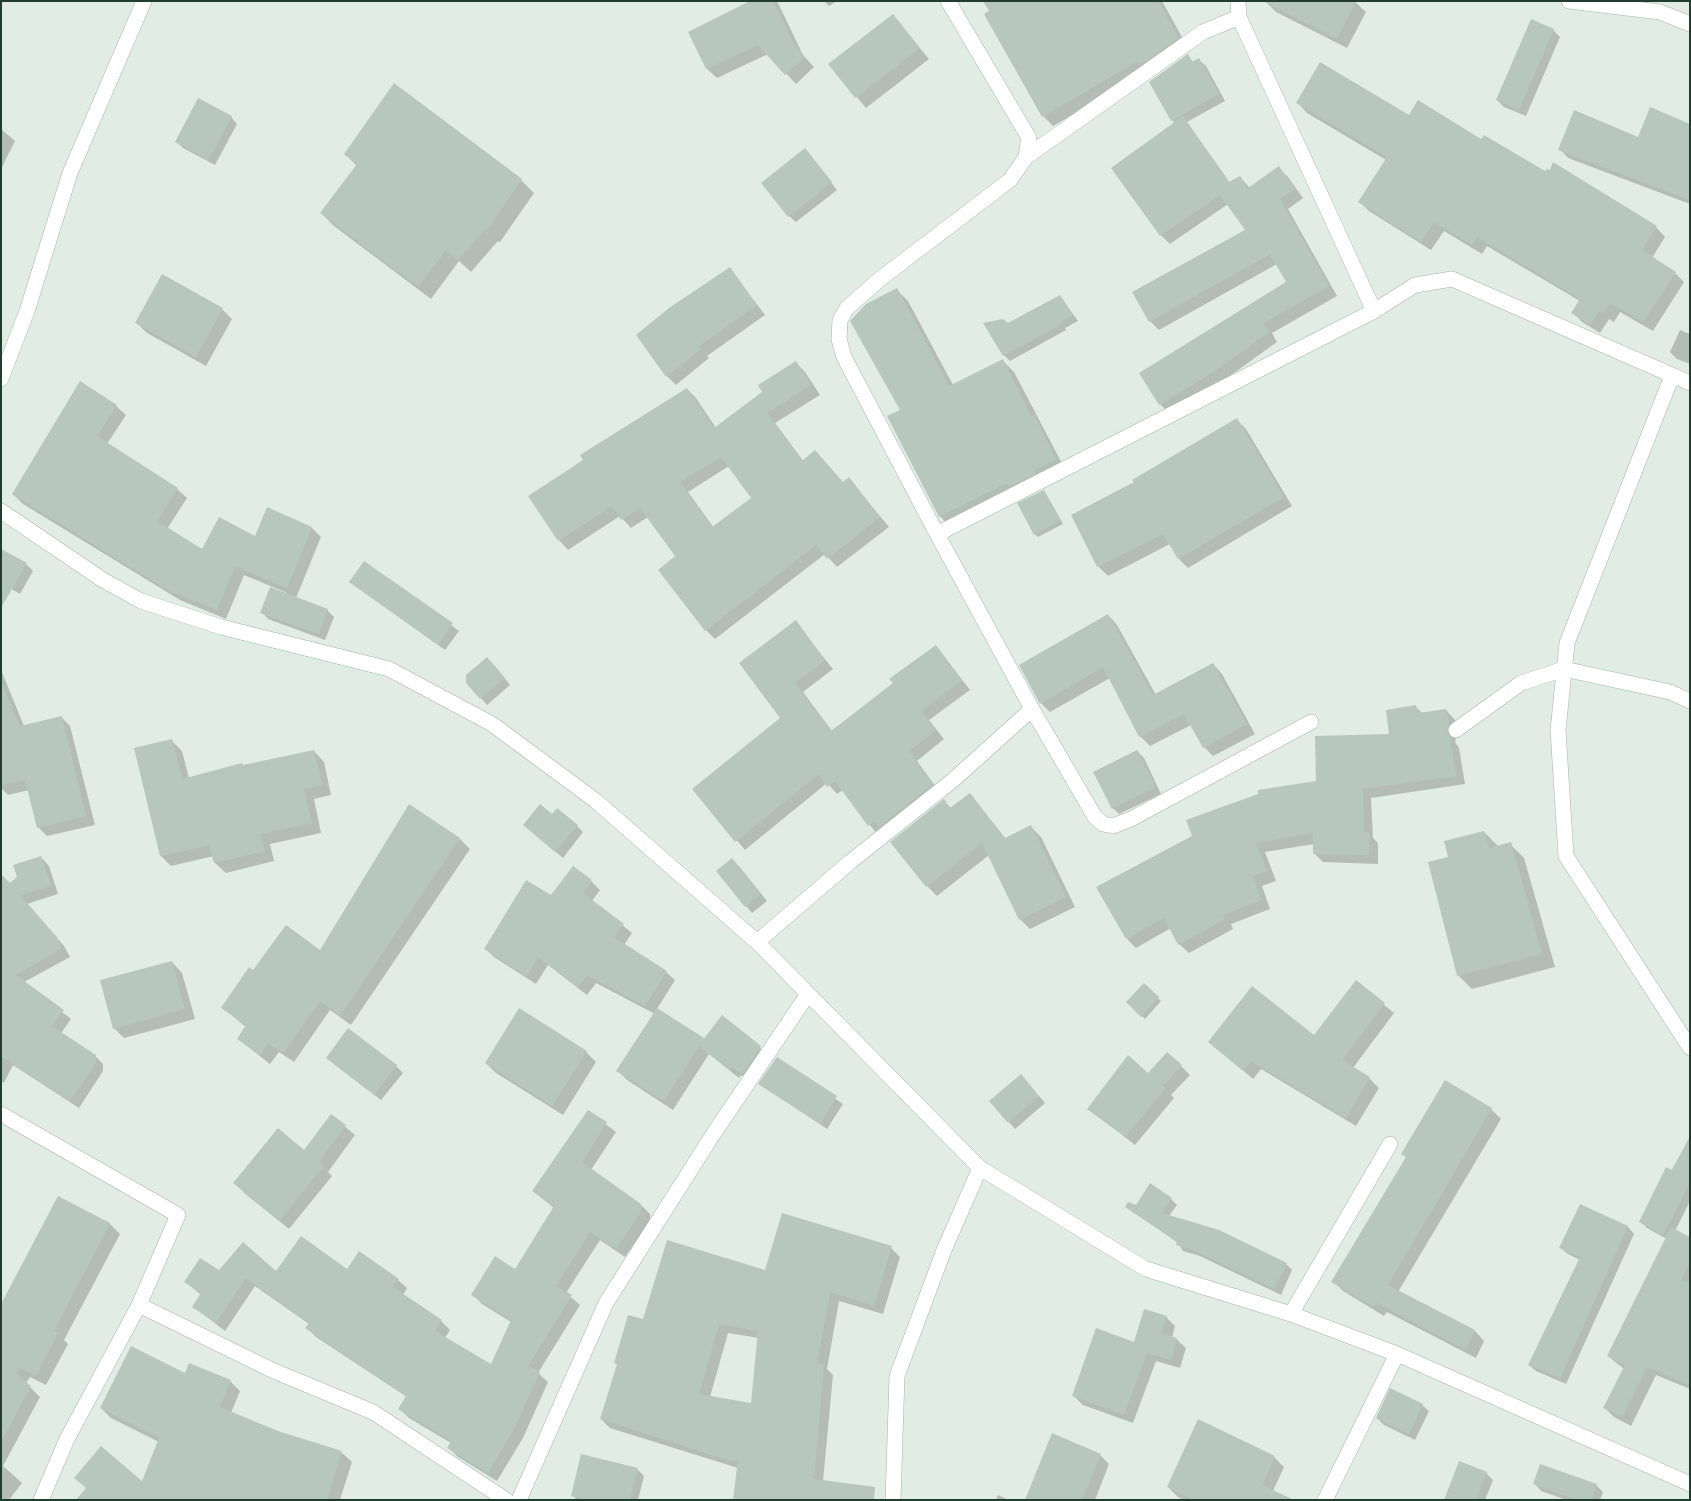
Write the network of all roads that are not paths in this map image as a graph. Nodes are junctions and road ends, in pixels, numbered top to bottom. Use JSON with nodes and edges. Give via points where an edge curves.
{"nodes":[{"id":1,"x":144,"y":1,"type":"edge"},
{"id":2,"x":948,"y":1,"type":"edge"},
{"id":3,"x":1238,"y":1,"type":"edge"},
{"id":4,"x":1569,"y":1,"type":"edge"},
{"id":5,"x":1239,"y":17,"type":"junction"},
{"id":6,"x":1690,"y":24,"type":"edge"},
{"id":7,"x":1026,"y":157,"type":"junction"},
{"id":8,"x":1374,"y":311,"type":"junction"},
{"id":9,"x":1672,"y":376,"type":"junction"},
{"id":10,"x":1,"y":379,"type":"edge"},
{"id":11,"x":1690,"y":383,"type":"edge"},
{"id":12,"x":1,"y":511,"type":"edge"},
{"id":13,"x":937,"y":534,"type":"junction"},
{"id":14,"x":1564,"y":669,"type":"junction"},
{"id":15,"x":1690,"y":701,"type":"edge"},
{"id":16,"x":1032,"y":709,"type":"junction"},
{"id":17,"x":1311,"y":722,"type":"dead end"},
{"id":18,"x":1456,"y":730,"type":"dead end"},
{"id":19,"x":757,"y":942,"type":"junction"},
{"id":20,"x":808,"y":994,"type":"junction"},
{"id":21,"x":1690,"y":1048,"type":"edge"},
{"id":22,"x":1,"y":1114,"type":"edge"},
{"id":23,"x":1390,"y":1144,"type":"dead end"},
{"id":24,"x":980,"y":1168,"type":"junction"},
{"id":25,"x":139,"y":1305,"type":"junction"},
{"id":26,"x":1291,"y":1314,"type":"junction"},
{"id":27,"x":1397,"y":1354,"type":"junction"},
{"id":28,"x":1690,"y":1484,"type":"edge"},
{"id":29,"x":41,"y":1500,"type":"edge"},
{"id":30,"x":506,"y":1500,"type":"edge"},
{"id":31,"x":519,"y":1500,"type":"edge"},
{"id":32,"x":893,"y":1500,"type":"edge"},
{"id":33,"x":1326,"y":1500,"type":"edge"}],
"edges":[{"from":1,"to":10,"type":"street","via":[[70,174],[27,311]]},
{"from":2,"to":7,"type":"street","via":[[1029,138]]},
{"from":3,"to":5,"type":"street"},
{"from":4,"to":6,"type":"street","via":[[1660,12]]},
{"from":5,"to":7,"type":"street","via":[[1203,32]]},
{"from":5,"to":8,"type":"street"},
{"from":7,"to":13,"type":"street","via":[[1010,180],[880,279],[847,308],[840,320],[839,339],[844,357]]},
{"from":8,"to":9,"type":"street","via":[[1415,285],[1452,279]]},
{"from":8,"to":13,"type":"street"},
{"from":9,"to":11,"type":"street"},
{"from":9,"to":14,"type":"street","via":[[1567,643]]},
{"from":12,"to":19,"type":"street","via":[[103,580],[141,601],[221,627],[389,669],[492,724],[596,801]]},
{"from":13,"to":16,"type":"street"},
{"from":14,"to":15,"type":"street","via":[[1670,692]]},
{"from":14,"to":18,"type":"street","via":[[1521,683]]},
{"from":14,"to":21,"type":"street","via":[[1558,730],[1566,856]]},
{"from":16,"to":17,"type":"street","via":[[1094,817],[1102,824],[1113,826]]},
{"from":16,"to":19,"type":"street","via":[[952,781]]},
{"from":19,"to":20,"type":"street"},
{"from":20,"to":24,"type":"street"},
{"from":20,"to":31,"type":"street","via":[[712,1136],[606,1303]]},
{"from":22,"to":25,"type":"street","via":[[178,1215]]},
{"from":23,"to":26,"type":"street"},
{"from":24,"to":26,"type":"street","via":[[1146,1269]]},
{"from":24,"to":32,"type":"street","via":[[944,1250],[896,1376]]},
{"from":25,"to":29,"type":"street","via":[[67,1438]]},
{"from":25,"to":30,"type":"street","via":[[274,1371],[373,1412]]},
{"from":26,"to":27,"type":"street"},
{"from":27,"to":28,"type":"street"},
{"from":27,"to":33,"type":"street"}]}
